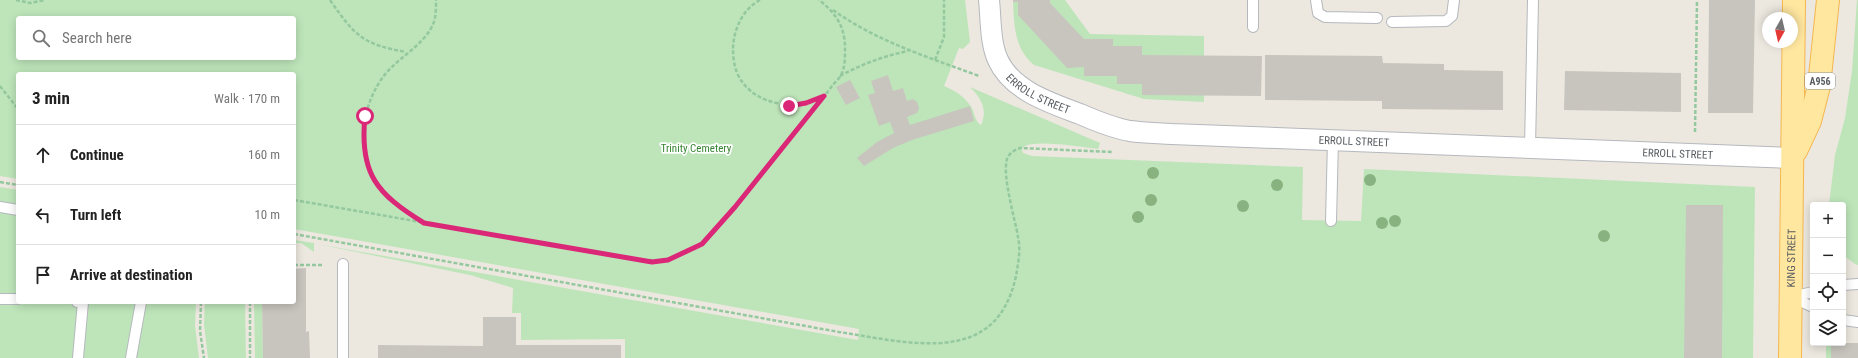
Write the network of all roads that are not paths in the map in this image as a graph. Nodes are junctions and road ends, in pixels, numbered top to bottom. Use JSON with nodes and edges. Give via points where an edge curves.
{"nodes":[{"id":1,"x":989,"y":0,"type":"edge"},
{"id":2,"x":1253,"y":0,"type":"edge"},
{"id":3,"x":1316,"y":0,"type":"edge"},
{"id":4,"x":1454,"y":0,"type":"edge"},
{"id":5,"x":1533,"y":0,"type":"edge"},
{"id":6,"x":1794,"y":0,"type":"edge"},
{"id":7,"x":1828,"y":0,"type":"edge"},
{"id":8,"x":1376,"y":18,"type":"dead end"},
{"id":9,"x":1392,"y":22,"type":"dead end"},
{"id":10,"x":1253,"y":27,"type":"dead end"},
{"id":11,"x":1333,"y":140,"type":"junction"},
{"id":12,"x":1530,"y":147,"type":"junction"},
{"id":13,"x":1792,"y":158,"type":"junction"},
{"id":14,"x":0,"y":207,"type":"edge"},
{"id":15,"x":16,"y":210,"type":"edge"},
{"id":16,"x":1331,"y":220,"type":"dead end"},
{"id":17,"x":343,"y":264,"type":"road end"},
{"id":18,"x":1846,"y":284,"type":"edge"},
{"id":19,"x":1858,"y":284,"type":"edge"},
{"id":20,"x":1810,"y":293,"type":"edge"},
{"id":21,"x":1792,"y":298,"type":"junction"},
{"id":22,"x":0,"y":299,"type":"edge"},
{"id":23,"x":16,"y":299,"type":"edge"},
{"id":24,"x":83,"y":304,"type":"edge"},
{"id":25,"x":141,"y":304,"type":"edge"},
{"id":26,"x":1810,"y":306,"type":"edge"},
{"id":27,"x":1846,"y":320,"type":"edge"},
{"id":28,"x":1858,"y":322,"type":"edge"},
{"id":29,"x":78,"y":358,"type":"edge"},
{"id":30,"x":130,"y":358,"type":"edge"},
{"id":31,"x":343,"y":358,"type":"edge"},
{"id":32,"x":1790,"y":358,"type":"edge"}],
"edges":[{"from":1,"to":11,"type":"street","name":"ERROLL STREET","via":[[995,50],[998,60],[1012,79],[1045,100],[1101,123],[1129,131],[1164,134]]},
{"from":2,"to":10,"type":"lane"},
{"from":3,"to":8,"type":"lane","via":[[1318,12],[1325,17]]},
{"from":4,"to":9,"type":"lane","via":[[1452,16],[1446,21]]},
{"from":5,"to":12,"type":"lane"},
{"from":6,"to":13,"type":"main road","name":"KING STREET","number":"A956"},
{"from":7,"to":13,"type":"main road","name":"KING STREET","number":"A956","via":[[1819,86],[1810,121]]},
{"from":11,"to":12,"type":"street","name":"ERROLL STREET"},
{"from":11,"to":16,"type":"lane"},
{"from":12,"to":13,"type":"street","name":"ERROLL STREET"},
{"from":13,"to":21,"type":"main road","name":"KING STREET","number":"A956"},
{"from":14,"to":15,"type":"lane"},
{"from":17,"to":31,"type":"lane"},
{"from":18,"to":19,"type":"lane"},
{"from":20,"to":21,"type":"lane"},
{"from":21,"to":26,"type":"lane"},
{"from":21,"to":32,"type":"main road","name":"KING STREET","number":"A956"},
{"from":22,"to":23,"type":"lane"},
{"from":24,"to":29,"type":"lane"},
{"from":25,"to":30,"type":"lane"},
{"from":27,"to":28,"type":"lane"}]}
